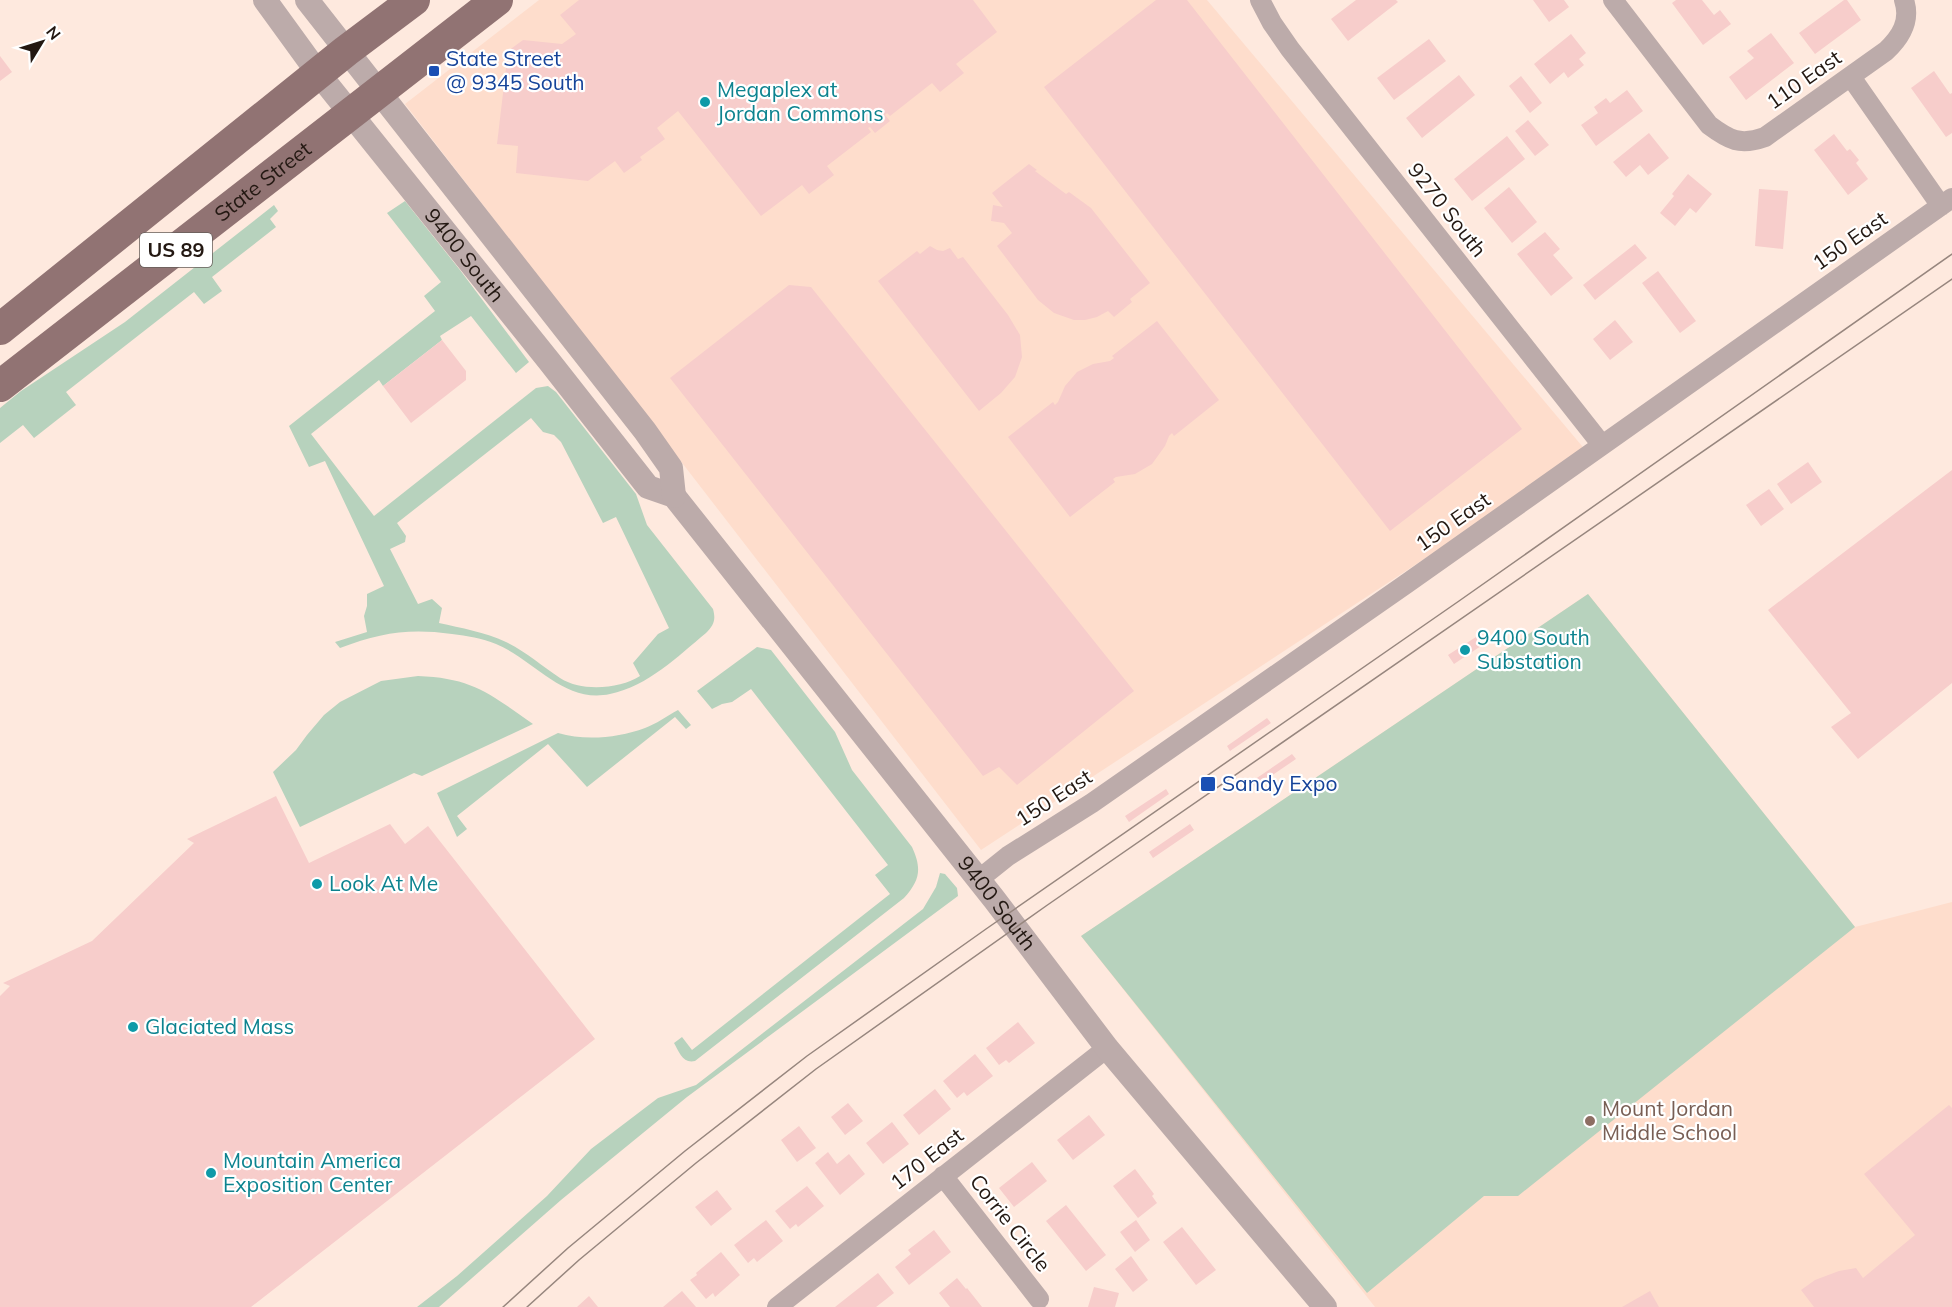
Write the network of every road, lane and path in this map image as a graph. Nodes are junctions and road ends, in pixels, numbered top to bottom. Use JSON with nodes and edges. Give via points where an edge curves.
{"nodes":[{"id":1,"x":265,"y":0,"type":"edge"},
{"id":2,"x":306,"y":0,"type":"edge"},
{"id":3,"x":414,"y":0,"type":"edge"},
{"id":4,"x":497,"y":0,"type":"edge"},
{"id":5,"x":1260,"y":0,"type":"edge"},
{"id":6,"x":1613,"y":0,"type":"edge"},
{"id":7,"x":1905,"y":8,"type":"edge"},
{"id":8,"x":346,"y":51,"type":"junction"},
{"id":9,"x":318,"y":73,"type":"junction"},
{"id":10,"x":1851,"y":77,"type":"junction"},
{"id":11,"x":380,"y":93,"type":"junction"},
{"id":12,"x":352,"y":113,"type":"junction"},
{"id":13,"x":1946,"y":202,"type":"edge"},
{"id":14,"x":0,"y":329,"type":"edge"},
{"id":15,"x":0,"y":386,"type":"edge"},
{"id":16,"x":1602,"y":446,"type":"junction"},
{"id":17,"x":674,"y":496,"type":"junction"},
{"id":18,"x":978,"y":880,"type":"junction"},
{"id":19,"x":1107,"y":1048,"type":"junction"},
{"id":20,"x":943,"y":1176,"type":"junction"},
{"id":21,"x":1039,"y":1299,"type":"dead end"},
{"id":22,"x":780,"y":1306,"type":"edge"},
{"id":23,"x":1325,"y":1307,"type":"edge"}],
"edges":[{"from":1,"to":9,"type":"street","name":"9400 South"},
{"from":2,"to":8,"type":"street","name":"9400 South"},
{"from":3,"to":8,"type":"main road","number":"US 89"},
{"from":4,"to":11,"type":"main road","name":"State Street","number":"US 89"},
{"from":5,"to":16,"type":"street","name":"9270 South","via":[[1290,49]]},
{"from":6,"to":10,"type":"street","name":"110 East","via":[[1709,125],[1738,142],[1765,137]]},
{"from":7,"to":10,"type":"street","name":"110 East","via":[[1904,29],[1897,41]]},
{"from":8,"to":9,"type":"main road","number":"US 89"},
{"from":8,"to":11,"type":"street","name":"9400 South"},
{"from":9,"to":12,"type":"street","name":"9400 South"},
{"from":9,"to":14,"type":"main road","number":"US 89"},
{"from":10,"to":13,"type":"street"},
{"from":11,"to":12,"type":"main road","name":"State Street","number":"US 89"},
{"from":11,"to":17,"type":"street","name":"9400 South","via":[[645,431],[671,468]]},
{"from":12,"to":15,"type":"main road","name":"State Street","number":"US 89"},
{"from":12,"to":17,"type":"street","name":"9400 South","via":[[648,486]]},
{"from":13,"to":16,"type":"street","name":"150 East"},
{"from":16,"to":18,"type":"street","name":"150 East"},
{"from":17,"to":18,"type":"street","name":"9400 South"},
{"from":18,"to":19,"type":"street","name":"9400 South"},
{"from":19,"to":20,"type":"street","name":"170 East"},
{"from":19,"to":23,"type":"street","name":"9400 South"},
{"from":20,"to":21,"type":"street","name":"Corrie Circle"},
{"from":20,"to":22,"type":"street","name":"170 East"}]}
